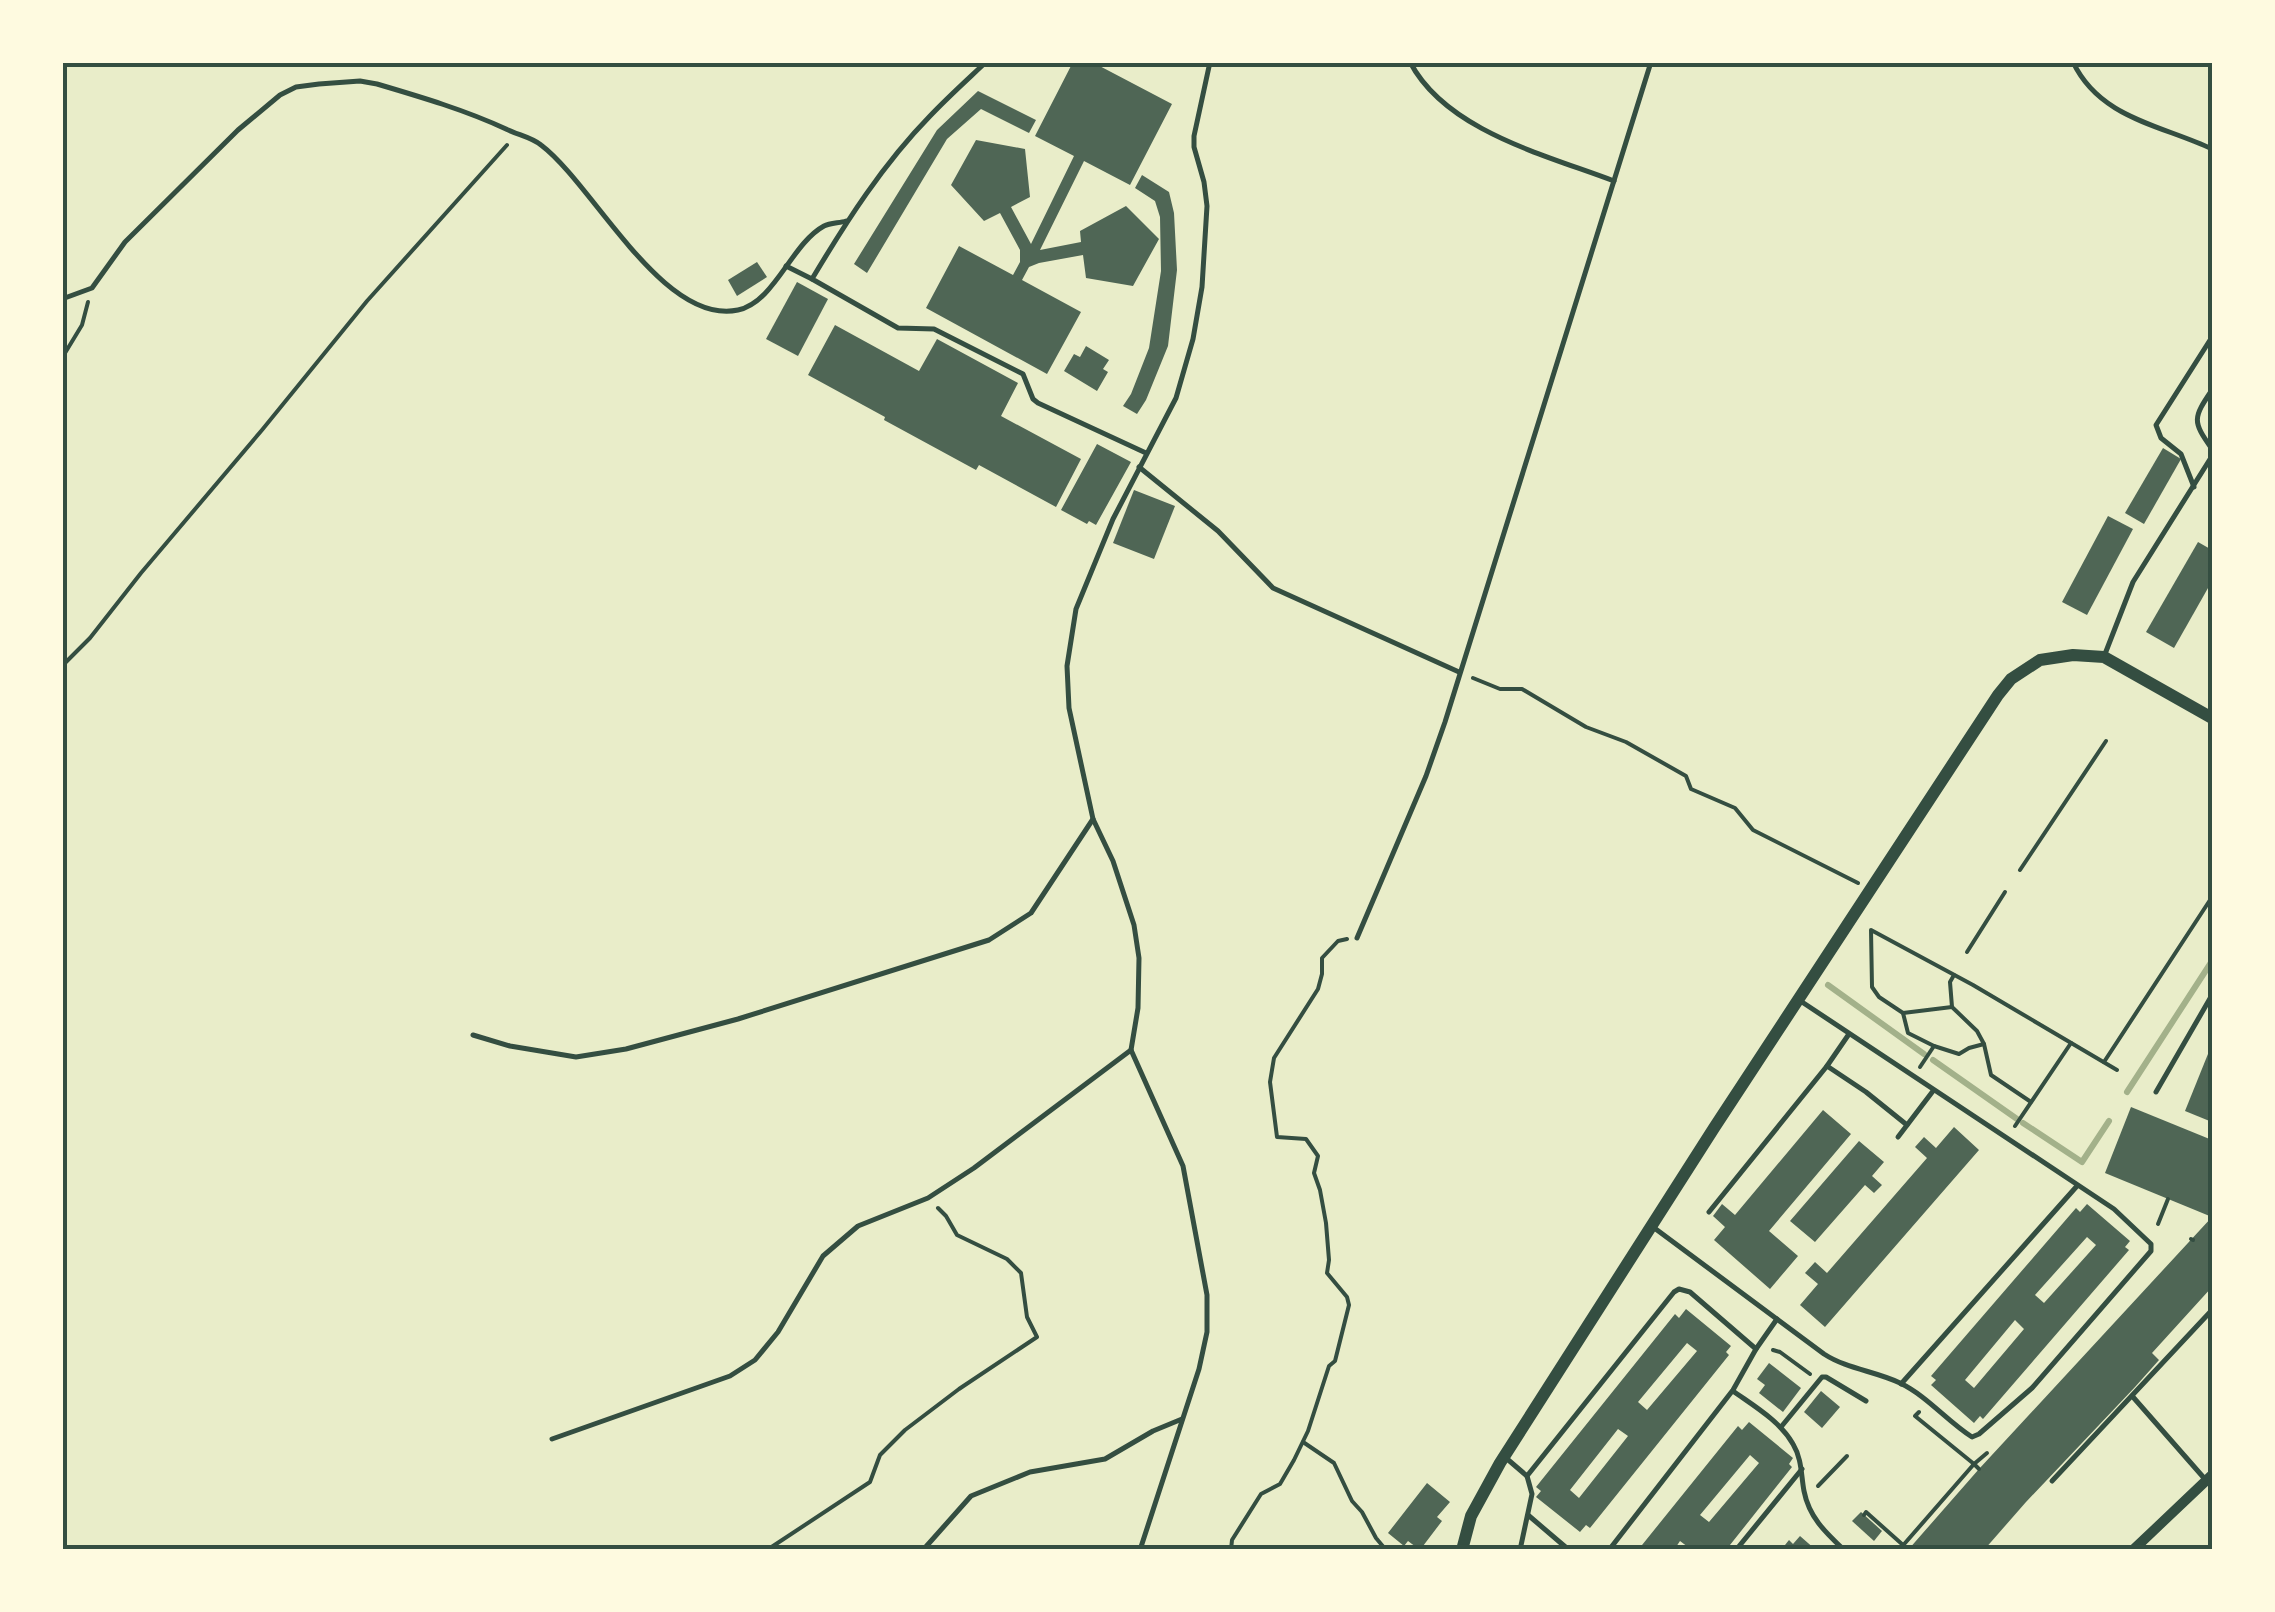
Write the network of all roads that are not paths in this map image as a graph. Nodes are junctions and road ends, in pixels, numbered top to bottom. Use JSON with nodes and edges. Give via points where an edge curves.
{"nodes":[{"id":1,"x":986,"y":62,"type":"edge"},
{"id":2,"x":1210,"y":62,"type":"edge"},
{"id":3,"x":1410,"y":62,"type":"edge"},
{"id":4,"x":1651,"y":62,"type":"edge"},
{"id":5,"x":2073,"y":62,"type":"edge"},
{"id":6,"x":2212,"y":148,"type":"edge"},
{"id":7,"x":1614,"y":182,"type":"junction"},
{"id":8,"x":846,"y":221,"type":"junction"},
{"id":9,"x":786,"y":266,"type":"junction"},
{"id":10,"x":812,"y":279,"type":"junction"},
{"id":11,"x":62,"y":299,"type":"edge"},
{"id":12,"x":2212,"y":336,"type":"edge"},
{"id":13,"x":2212,"y":390,"type":"edge"},
{"id":14,"x":2212,"y":452,"type":"edge"},
{"id":15,"x":1146,"y":453,"type":"junction"},
{"id":16,"x":1138,"y":467,"type":"junction"},
{"id":17,"x":2194,"y":487,"type":"junction"},
{"id":18,"x":2104,"y":657,"type":"junction"},
{"id":19,"x":1459,"y":672,"type":"junction"},
{"id":20,"x":2212,"y":718,"type":"edge"},
{"id":21,"x":1092,"y":819,"type":"junction"},
{"id":22,"x":1356,"y":938,"type":"road end"},
{"id":23,"x":2212,"y":995,"type":"edge"},
{"id":24,"x":1799,"y":1000,"type":"junction"},
{"id":25,"x":1849,"y":1034,"type":"junction"},
{"id":26,"x":473,"y":1035,"type":"dead end"},
{"id":27,"x":1130,"y":1050,"type":"junction"},
{"id":28,"x":1827,"y":1066,"type":"junction"},
{"id":29,"x":1933,"y":1091,"type":"junction"},
{"id":30,"x":2156,"y":1092,"type":"dead end"},
{"id":31,"x":1907,"y":1125,"type":"junction"},
{"id":32,"x":1898,"y":1136,"type":"dead end"},
{"id":33,"x":2077,"y":1186,"type":"junction"},
{"id":34,"x":1708,"y":1212,"type":"dead end"},
{"id":35,"x":1652,"y":1227,"type":"junction"},
{"id":36,"x":2212,"y":1310,"type":"edge"},
{"id":37,"x":1777,"y":1319,"type":"junction"},
{"id":38,"x":1756,"y":1349,"type":"junction"},
{"id":39,"x":1901,"y":1384,"type":"junction"},
{"id":40,"x":1733,"y":1390,"type":"junction"},
{"id":41,"x":2133,"y":1397,"type":"junction"},
{"id":42,"x":1866,"y":1401,"type":"dead end"},
{"id":43,"x":1182,"y":1420,"type":"junction"},
{"id":44,"x":1781,"y":1427,"type":"junction"},
{"id":45,"x":552,"y":1439,"type":"dead end"},
{"id":46,"x":1502,"y":1460,"type":"junction"},
{"id":47,"x":1802,"y":1469,"type":"junction"},
{"id":48,"x":1527,"y":1476,"type":"junction"},
{"id":49,"x":2209,"y":1478,"type":"edge"},
{"id":50,"x":2052,"y":1481,"type":"dead end"},
{"id":51,"x":1528,"y":1514,"type":"junction"},
{"id":52,"x":923,"y":1550,"type":"edge"},
{"id":53,"x":1140,"y":1550,"type":"edge"},
{"id":54,"x":1462,"y":1550,"type":"edge"},
{"id":55,"x":1520,"y":1550,"type":"edge"},
{"id":56,"x":1568,"y":1550,"type":"edge"},
{"id":57,"x":1609,"y":1550,"type":"edge"},
{"id":58,"x":1736,"y":1550,"type":"edge"},
{"id":59,"x":1844,"y":1550,"type":"edge"},
{"id":60,"x":2133,"y":1550,"type":"edge"}],
"edges":[{"from":1,"to":8,"type":"lane","via":[[928,118]]},
{"from":2,"to":15,"type":"lane","via":[[1194,136],[1206,206],[1194,339],[1176,398]]},
{"from":3,"to":7,"type":"lane","via":[[1418,78],[1473,126]]},
{"from":4,"to":7,"type":"lane"},
{"from":5,"to":6,"type":"lane","via":[[2098,96],[2136,121]]},
{"from":7,"to":19,"type":"lane"},
{"from":8,"to":9,"type":"lane","via":[[825,226]]},
{"from":8,"to":10,"type":"lane"},
{"from":9,"to":10,"type":"lane"},
{"from":9,"to":11,"type":"lane","via":[[743,309],[710,309],[640,260],[537,141],[360,81],[296,86],[262,108],[125,242],[92,288]]},
{"from":10,"to":15,"type":"lane","via":[[898,328],[934,329],[1023,374],[1038,403]]},
{"from":12,"to":17,"type":"lane","via":[[2156,425],[2160,438],[2181,454]]},
{"from":13,"to":14,"type":"lane","via":[[2196,420]]},
{"from":14,"to":17,"type":"lane"},
{"from":15,"to":16,"type":"lane"},
{"from":16,"to":19,"type":"lane","via":[[1218,530],[1274,588]]},
{"from":16,"to":21,"type":"lane","via":[[1076,609],[1067,666]]},
{"from":17,"to":18,"type":"lane","via":[[2134,582]]},
{"from":18,"to":20,"type":"street"},
{"from":18,"to":24,"type":"street","via":[[2040,660],[1998,694]]},
{"from":19,"to":22,"type":"lane","via":[[1426,776]]},
{"from":21,"to":26,"type":"lane","via":[[1031,913],[989,940],[626,1049],[576,1057]]},
{"from":21,"to":27,"type":"lane","via":[[1134,926],[1138,1008]]},
{"from":23,"to":30,"type":"lane"},
{"from":24,"to":25,"type":"lane"},
{"from":24,"to":35,"type":"street"},
{"from":25,"to":28,"type":"lane"},
{"from":25,"to":29,"type":"lane"},
{"from":27,"to":43,"type":"lane","via":[[1184,1166],[1207,1295],[1207,1332]]},
{"from":27,"to":45,"type":"lane","via":[[928,1198],[858,1226],[824,1256],[755,1360],[730,1376]]},
{"from":28,"to":31,"type":"lane"},
{"from":28,"to":34,"type":"lane"},
{"from":29,"to":31,"type":"lane"},
{"from":29,"to":33,"type":"lane"},
{"from":31,"to":32,"type":"lane"},
{"from":33,"to":39,"type":"lane"},
{"from":33,"to":39,"type":"lane","via":[[2114,1208],[2152,1252],[2032,1388],[1972,1437]]},
{"from":35,"to":37,"type":"lane"},
{"from":35,"to":46,"type":"street"},
{"from":36,"to":41,"type":"lane"},
{"from":37,"to":38,"type":"lane"},
{"from":37,"to":39,"type":"lane","via":[[1832,1359]]},
{"from":38,"to":40,"type":"lane"},
{"from":38,"to":48,"type":"lane","via":[[1690,1292],[1674,1292]]},
{"from":40,"to":44,"type":"lane"},
{"from":40,"to":57,"type":"lane"},
{"from":41,"to":49,"type":"lane"},
{"from":41,"to":50,"type":"lane"},
{"from":42,"to":44,"type":"lane","via":[[1822,1377]]},
{"from":43,"to":52,"type":"lane","via":[[1104,1459],[1030,1472],[971,1496]]},
{"from":43,"to":53,"type":"lane"},
{"from":44,"to":47,"type":"lane"},
{"from":46,"to":48,"type":"lane"},
{"from":46,"to":54,"type":"street","via":[[1470,1516]]},
{"from":47,"to":58,"type":"lane"},
{"from":47,"to":59,"type":"lane","via":[[1815,1520]]},
{"from":48,"to":51,"type":"lane"},
{"from":49,"to":60,"type":"street"},
{"from":51,"to":55,"type":"lane"},
{"from":51,"to":56,"type":"lane"}]}
